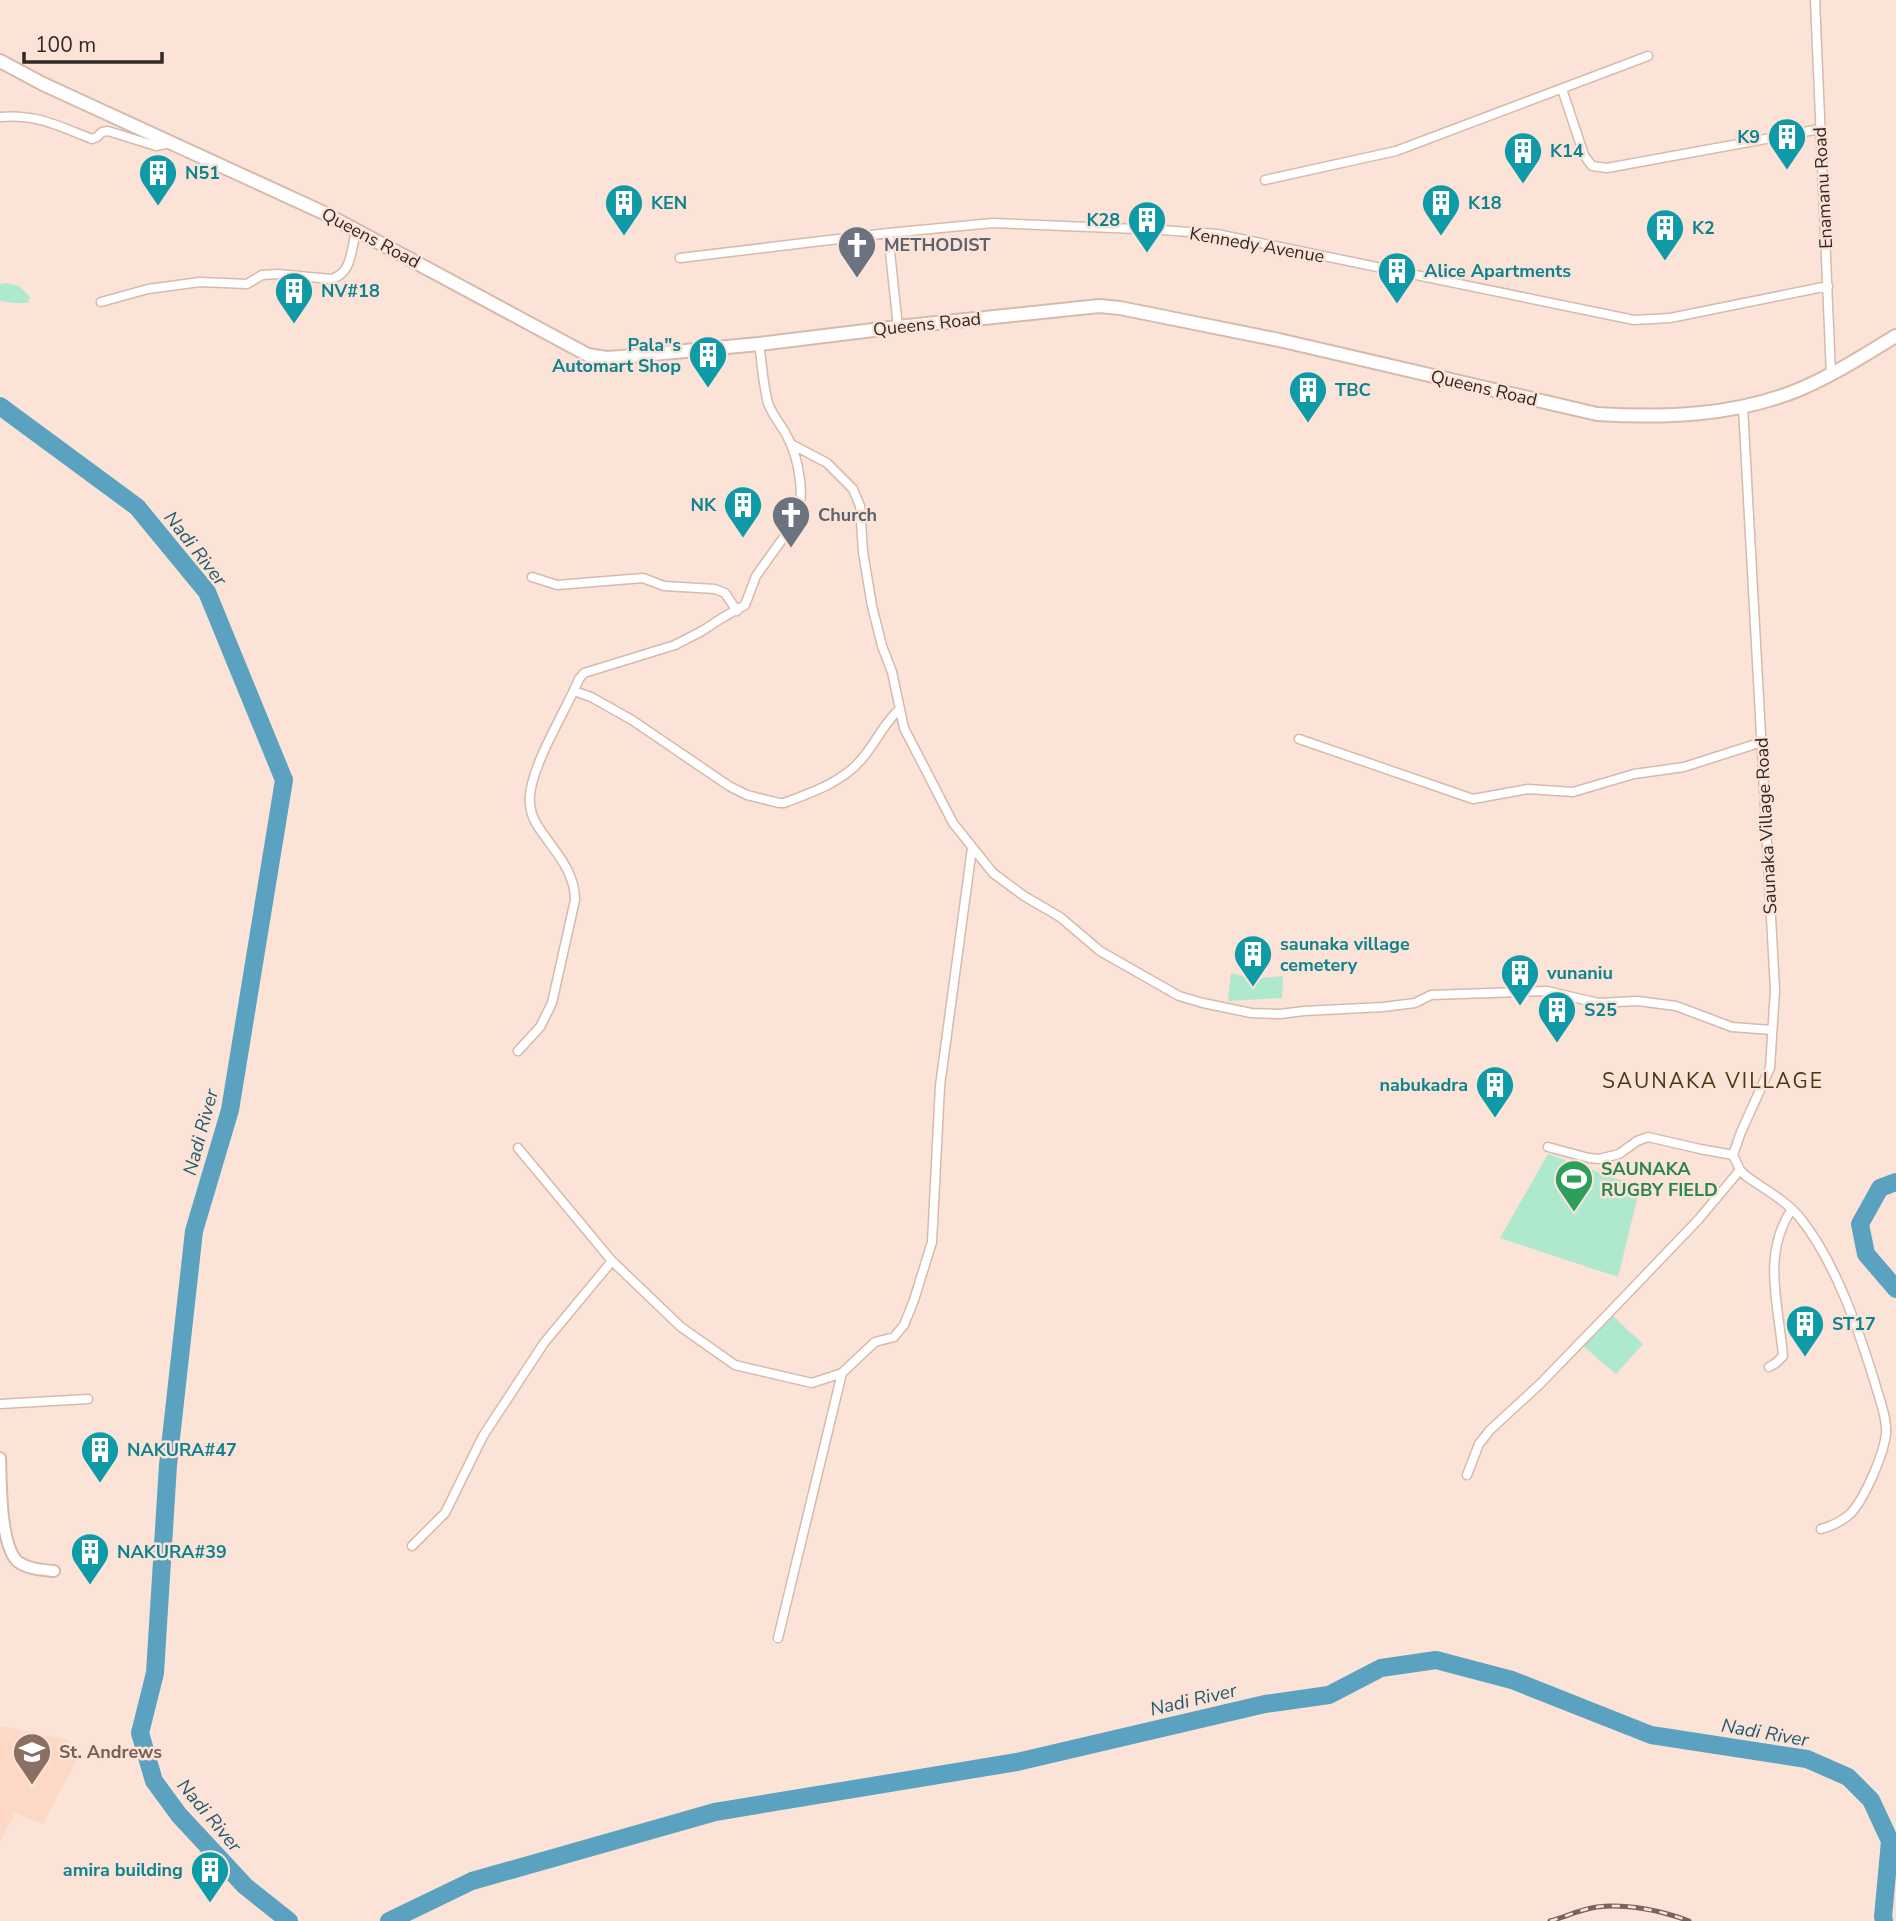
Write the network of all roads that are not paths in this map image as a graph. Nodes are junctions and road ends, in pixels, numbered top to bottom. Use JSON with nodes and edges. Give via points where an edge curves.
{"nodes":[{"id":1,"x":1815,"y":0,"type":"edge"},
{"id":2,"x":1648,"y":56,"type":"dead end"},
{"id":3,"x":0,"y":61,"type":"edge"},
{"id":4,"x":1562,"y":89,"type":"junction"},
{"id":5,"x":0,"y":117,"type":"edge"},
{"id":6,"x":1820,"y":129,"type":"junction"},
{"id":7,"x":172,"y":142,"type":"junction"},
{"id":8,"x":1265,"y":180,"type":"dead end"},
{"id":9,"x":356,"y":231,"type":"junction"},
{"id":10,"x":888,"y":233,"type":"junction"},
{"id":11,"x":680,"y":258,"type":"dead end"},
{"id":12,"x":1828,"y":286,"type":"junction"},
{"id":13,"x":101,"y":302,"type":"dead end"},
{"id":14,"x":898,"y":327,"type":"junction"},
{"id":15,"x":1896,"y":336,"type":"edge"},
{"id":16,"x":759,"y":344,"type":"junction"},
{"id":17,"x":1831,"y":375,"type":"junction"},
{"id":18,"x":1743,"y":407,"type":"junction"},
{"id":19,"x":791,"y":444,"type":"junction"},
{"id":20,"x":532,"y":577,"type":"dead end"},
{"id":21,"x":737,"y":611,"type":"junction"},
{"id":22,"x":574,"y":691,"type":"junction"},
{"id":23,"x":900,"y":709,"type":"junction"},
{"id":24,"x":1299,"y":739,"type":"dead end"},
{"id":25,"x":1762,"y":742,"type":"junction"},
{"id":26,"x":972,"y":848,"type":"junction"},
{"id":27,"x":1772,"y":1030,"type":"junction"},
{"id":28,"x":518,"y":1051,"type":"dead end"},
{"id":29,"x":1548,"y":1147,"type":"dead end"},
{"id":30,"x":518,"y":1148,"type":"dead end"},
{"id":31,"x":1733,"y":1154,"type":"junction"},
{"id":32,"x":1740,"y":1170,"type":"junction"},
{"id":33,"x":1792,"y":1209,"type":"junction"},
{"id":34,"x":612,"y":1261,"type":"junction"},
{"id":35,"x":1769,"y":1367,"type":"dead end"},
{"id":36,"x":842,"y":1373,"type":"junction"},
{"id":37,"x":88,"y":1399,"type":"dead end"},
{"id":38,"x":0,"y":1404,"type":"edge"},
{"id":39,"x":0,"y":1458,"type":"edge"},
{"id":40,"x":1467,"y":1475,"type":"dead end"},
{"id":41,"x":1821,"y":1529,"type":"dead end"},
{"id":42,"x":412,"y":1546,"type":"dead end"},
{"id":43,"x":54,"y":1571,"type":"dead end"},
{"id":44,"x":778,"y":1638,"type":"dead end"}],
"edges":[{"from":1,"to":6,"type":"street","name":"Enamanu Road"},
{"from":2,"to":4,"type":"street"},
{"from":3,"to":7,"type":"main road","name":"Queens Road"},
{"from":4,"to":6,"type":"street","via":[[1592,166],[1607,168]]},
{"from":4,"to":8,"type":"street","via":[[1396,151]]},
{"from":5,"to":7,"type":"street","via":[[39,118],[92,139],[108,131],[156,146]]},
{"from":6,"to":12,"type":"street","name":"Enamanu Road"},
{"from":7,"to":9,"type":"main road","name":"Queens Road"},
{"from":9,"to":13,"type":"street","via":[[346,270],[335,278],[262,275],[247,284],[200,282]]},
{"from":9,"to":16,"type":"main road","name":"Queens Road","via":[[588,355],[606,358]]},
{"from":10,"to":11,"type":"street","name":"Kennedy Avenue"},
{"from":10,"to":12,"type":"street","name":"Kennedy Avenue","via":[[993,223],[1217,234],[1634,320],[1670,318]]},
{"from":10,"to":14,"type":"street"},
{"from":12,"to":17,"type":"street","name":"Enamanu Road"},
{"from":14,"to":16,"type":"main road","name":"Queens Road"},
{"from":14,"to":18,"type":"main road","name":"Queens Road","via":[[1099,306],[1279,340],[1597,414],[1686,415]]},
{"from":15,"to":17,"type":"main road","name":"Queens Road"},
{"from":16,"to":19,"type":"street","via":[[769,405]]},
{"from":17,"to":18,"type":"main road","name":"Queens Road"},
{"from":18,"to":25,"type":"street","name":"Saunaka Village Road"},
{"from":19,"to":21,"type":"street","via":[[801,487],[800,510],[756,576],[746,605]]},
{"from":19,"to":23,"type":"street","via":[[827,463],[853,489],[860,506],[872,606]]},
{"from":20,"to":21,"type":"street","via":[[557,585],[643,579],[664,586],[715,589],[726,593]]},
{"from":21,"to":22,"type":"street","via":[[674,645],[584,673]]},
{"from":22,"to":23,"type":"street","via":[[632,720],[729,786],[779,803],[816,791],[859,763]]},
{"from":22,"to":28,"type":"street","via":[[534,775],[529,797],[535,823],[570,873],[575,900],[552,1003],[540,1027]]},
{"from":23,"to":26,"type":"street","via":[[922,765]]},
{"from":24,"to":25,"type":"street","via":[[1473,799],[1528,789],[1573,792],[1634,774],[1684,767]]},
{"from":25,"to":27,"type":"street","name":"Saunaka Village Road","via":[[1775,990]]},
{"from":26,"to":27,"type":"street","via":[[993,873],[1060,917],[1100,951],[1179,996],[1220,1007],[1280,1014],[1415,1003],[1431,995],[1547,991],[1598,1003],[1638,1001],[1676,1006],[1732,1027]]},
{"from":26,"to":36,"type":"street","via":[[940,1086],[932,1242],[904,1325],[894,1337],[875,1342]]},
{"from":27,"to":31,"type":"street","name":"Saunaka Village Road","via":[[1770,1068]]},
{"from":29,"to":31,"type":"street","via":[[1599,1159],[1648,1138]]},
{"from":30,"to":34,"type":"street"},
{"from":31,"to":32,"type":"street"},
{"from":32,"to":33,"type":"street"},
{"from":32,"to":40,"type":"street","via":[[1606,1317],[1490,1430]]},
{"from":33,"to":35,"type":"street","via":[[1774,1253],[1774,1296],[1783,1356]]},
{"from":33,"to":41,"type":"street","via":[[1818,1245],[1844,1296],[1886,1426],[1881,1453],[1857,1505],[1844,1520]]},
{"from":34,"to":36,"type":"street","via":[[681,1326],[735,1365],[811,1383]]},
{"from":34,"to":42,"type":"street","via":[[544,1343],[483,1436],[445,1513]]},
{"from":36,"to":44,"type":"street"},
{"from":37,"to":38,"type":"street"},
{"from":39,"to":43,"type":"main road","via":[[6,1543],[18,1561]]}]}
